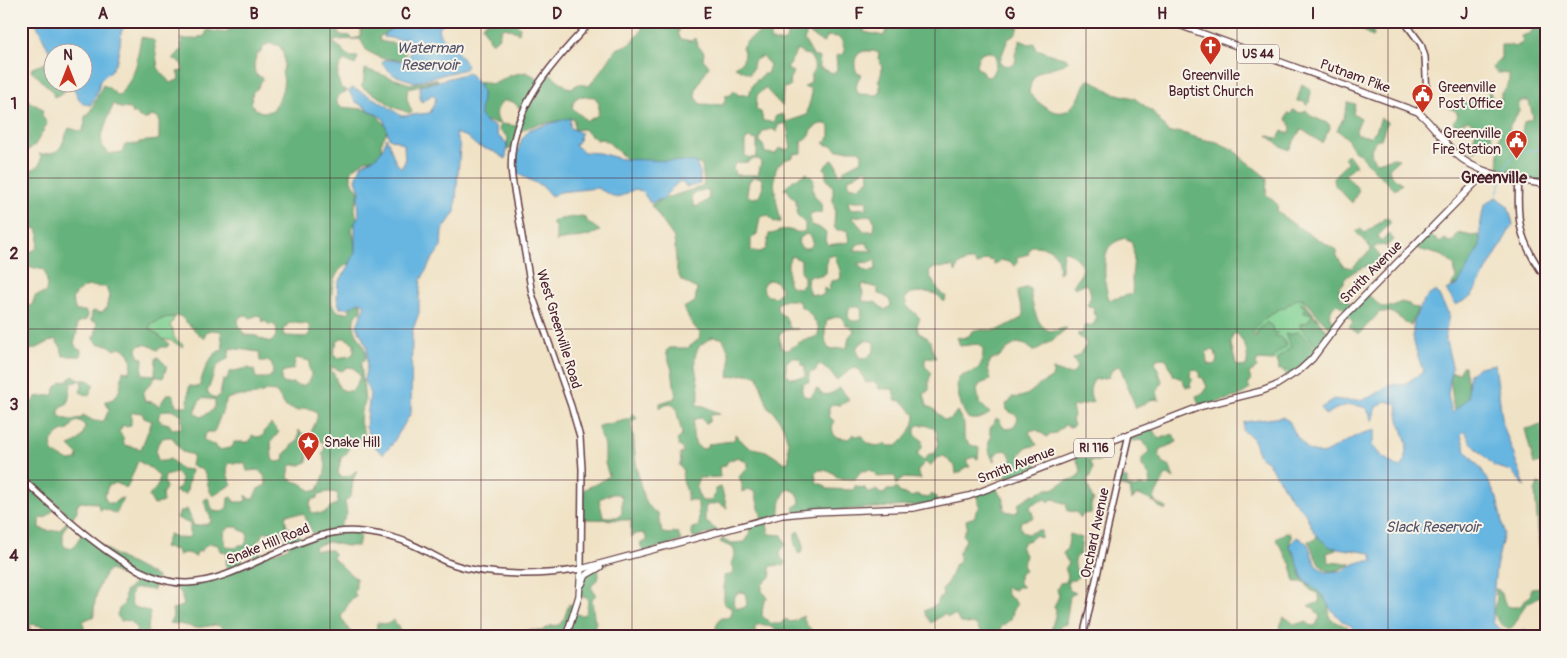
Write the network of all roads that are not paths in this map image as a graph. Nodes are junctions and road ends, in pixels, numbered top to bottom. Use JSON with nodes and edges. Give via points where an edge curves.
{"nodes":[{"id":1,"x":592,"y":21,"type":"edge"},
{"id":2,"x":1168,"y":21,"type":"edge"},
{"id":3,"x":1404,"y":21,"type":"edge"},
{"id":4,"x":1418,"y":112,"type":"junction"},
{"id":5,"x":1486,"y":172,"type":"junction"},
{"id":6,"x":1519,"y":179,"type":"junction"},
{"id":7,"x":1546,"y":185,"type":"edge"},
{"id":8,"x":1546,"y":278,"type":"edge"},
{"id":9,"x":1129,"y":434,"type":"junction"},
{"id":10,"x":21,"y":478,"type":"edge"},
{"id":11,"x":616,"y":559,"type":"junction"},
{"id":12,"x":581,"y":569,"type":"junction"},
{"id":13,"x":579,"y":590,"type":"junction"},
{"id":14,"x":566,"y":637,"type":"edge"},
{"id":15,"x":1083,"y":637,"type":"edge"}],
"edges":[{"from":1,"to":12,"type":"street","name":"West Greenville Road","via":[[558,57],[531,96],[518,123],[511,164],[532,294],[580,437]]},
{"from":2,"to":4,"type":"main road","name":"Putnam Pike","number":"US 44"},
{"from":3,"to":4,"type":"street","via":[[1421,44],[1425,57],[1427,94]]},
{"from":4,"to":5,"type":"main road","name":"Putnam Pike","number":"US 44","via":[[1461,158]]},
{"from":5,"to":6,"type":"main road","name":"Putnam Pike","number":"US 44"},
{"from":5,"to":9,"type":"main road","name":"Smith Avenue","number":"RI 116","via":[[1341,320],[1300,370],[1262,391],[1202,406]]},
{"from":6,"to":7,"type":"main road","name":"Putnam Pike","number":"US 44"},
{"from":6,"to":8,"type":"street","via":[[1518,204],[1523,238],[1531,258]]},
{"from":9,"to":11,"type":"main road","name":"Smith Avenue","number":"RI 116","via":[[999,486],[947,502],[913,508],[782,516]]},
{"from":9,"to":15,"type":"street","name":"Orchard Avenue"},
{"from":10,"to":12,"type":"street","name":"Snake Hill Road","via":[[91,539],[141,571],[169,581],[185,583],[215,578],[312,537],[347,531],[399,539],[446,561],[479,570],[534,575]]},
{"from":11,"to":12,"type":"main road","name":"Smith Avenue","number":"RI 116"},
{"from":11,"to":13,"type":"main road","number":"RI 116","via":[[586,575]]},
{"from":12,"to":13,"type":"main road","name":"West Greenville Road","number":"RI 116"},
{"from":13,"to":14,"type":"main road","name":"West Greenville Road","number":"RI 116"}]}
